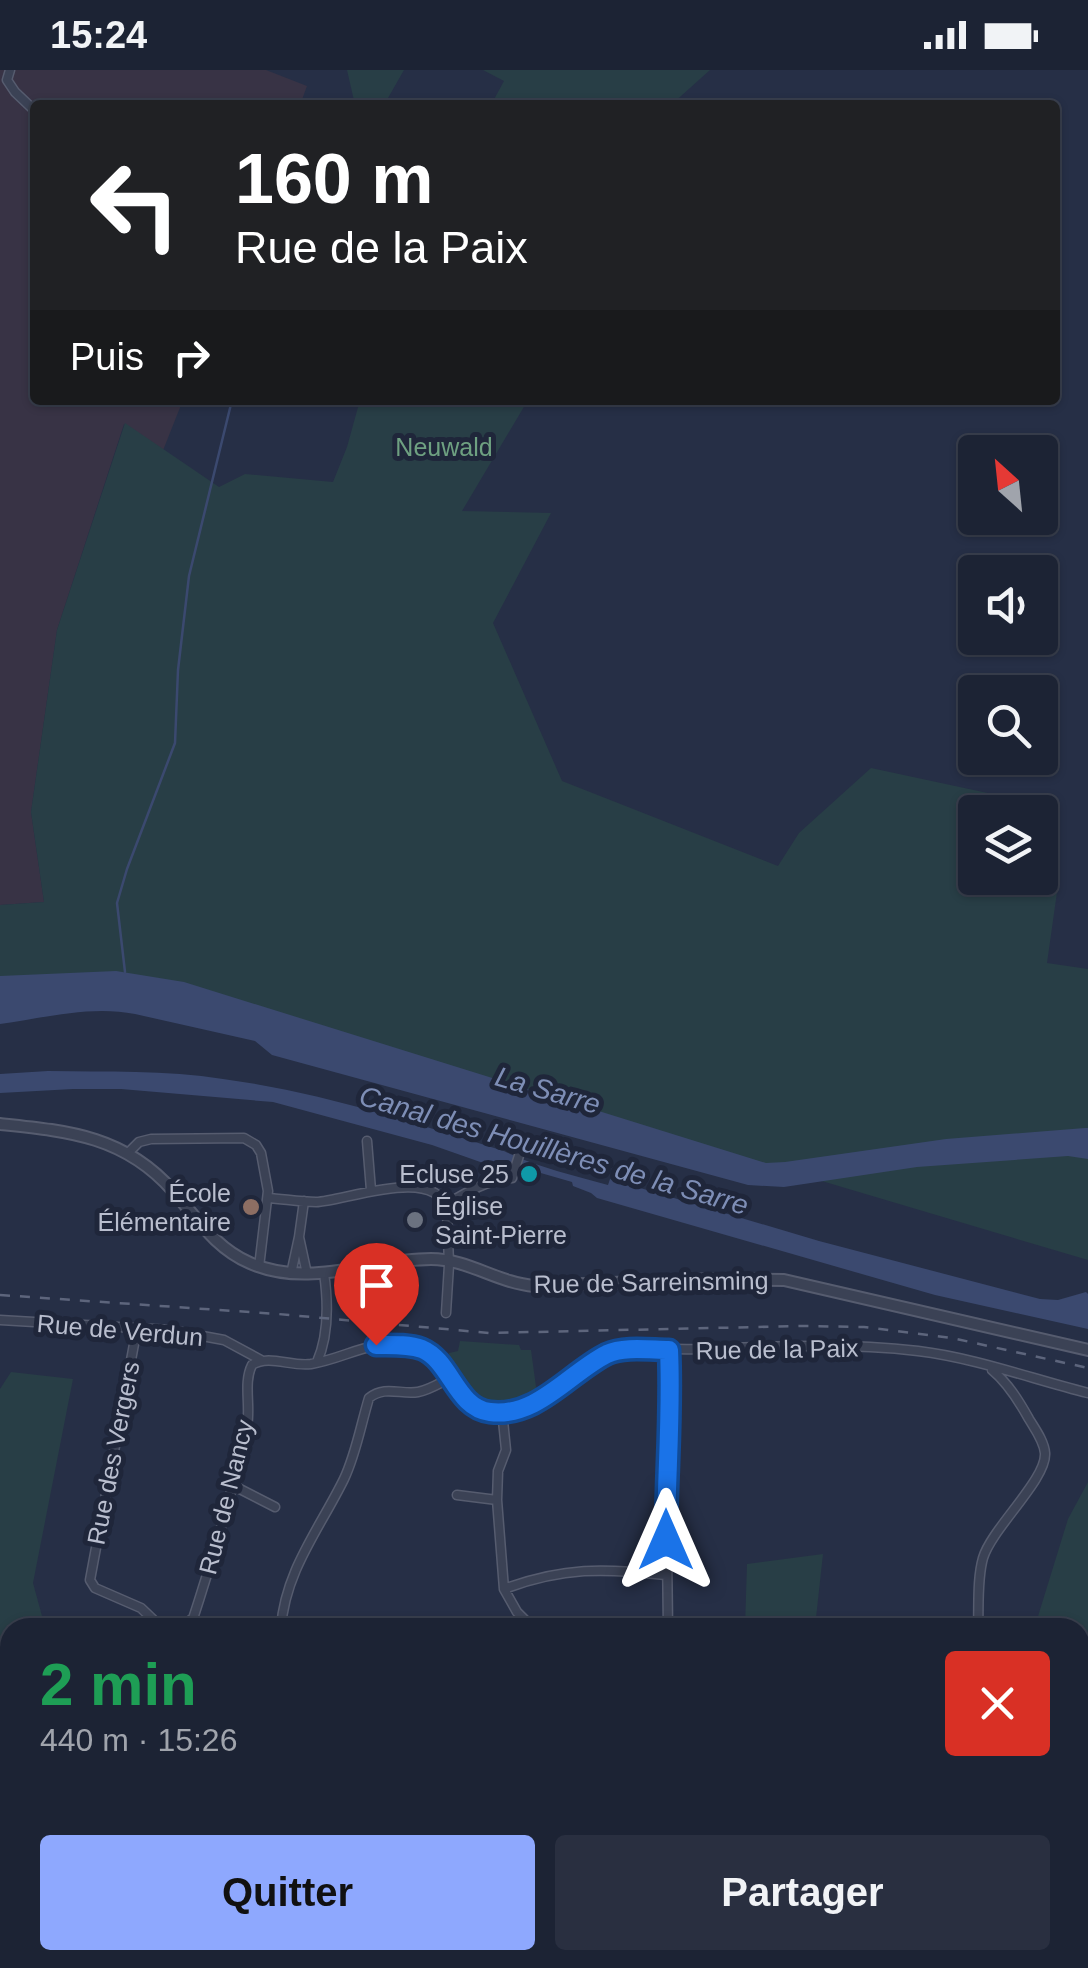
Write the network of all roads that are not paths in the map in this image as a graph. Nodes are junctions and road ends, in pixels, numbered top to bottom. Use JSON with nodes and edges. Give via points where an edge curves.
{"nodes":[{"id":1,"x":10,"y":70,"type":"edge"},
{"id":2,"x":30,"y":106,"type":"edge"},
{"id":3,"x":0,"y":1124,"type":"edge"},
{"id":4,"x":367,"y":1140,"type":"dead end"},
{"id":5,"x":521,"y":1149,"type":"dead end"},
{"id":6,"x":128,"y":1153,"type":"junction"},
{"id":7,"x":371,"y":1190,"type":"junction"},
{"id":8,"x":268,"y":1198,"type":"junction"},
{"id":9,"x":304,"y":1200,"type":"junction"},
{"id":10,"x":447,"y":1204,"type":"junction"},
{"id":11,"x":298,"y":1238,"type":"junction"},
{"id":12,"x":449,"y":1260,"type":"junction"},
{"id":13,"x":258,"y":1267,"type":"junction"},
{"id":14,"x":324,"y":1273,"type":"junction"},
{"id":15,"x":291,"y":1274,"type":"junction"},
{"id":16,"x":307,"y":1274,"type":"junction"},
{"id":17,"x":446,"y":1313,"type":"dead end"},
{"id":18,"x":0,"y":1320,"type":"edge"},
{"id":19,"x":137,"y":1328,"type":"junction"},
{"id":20,"x":324,"y":1340,"type":"junction"},
{"id":21,"x":238,"y":1346,"type":"junction"},
{"id":22,"x":669,"y":1350,"type":"junction"},
{"id":23,"x":1088,"y":1350,"type":"edge"},
{"id":24,"x":331,"y":1358,"type":"junction"},
{"id":25,"x":261,"y":1360,"type":"junction"},
{"id":26,"x":317,"y":1362,"type":"junction"},
{"id":27,"x":252,"y":1365,"type":"junction"},
{"id":28,"x":988,"y":1367,"type":"junction"},
{"id":29,"x":450,"y":1378,"type":"junction"},
{"id":30,"x":1088,"y":1393,"type":"edge"},
{"id":31,"x":502,"y":1411,"type":"junction"},
{"id":32,"x":234,"y":1486,"type":"junction"},
{"id":33,"x":457,"y":1495,"type":"dead end"},
{"id":34,"x":496,"y":1500,"type":"junction"},
{"id":35,"x":275,"y":1507,"type":"dead end"},
{"id":36,"x":666,"y":1575,"type":"junction"},
{"id":37,"x":504,"y":1590,"type":"junction"},
{"id":38,"x":151,"y":1618,"type":"edge"},
{"id":39,"x":193,"y":1618,"type":"edge"},
{"id":40,"x":282,"y":1618,"type":"edge"},
{"id":41,"x":523,"y":1618,"type":"edge"},
{"id":42,"x":668,"y":1618,"type":"edge"},
{"id":43,"x":979,"y":1618,"type":"edge"}],
"edges":[{"from":1,"to":2,"type":"street","via":[[10,84]]},
{"from":3,"to":6,"type":"street","via":[[83,1136]]},
{"from":4,"to":7,"type":"street"},
{"from":5,"to":10,"type":"street","via":[[513,1175]]},
{"from":6,"to":8,"type":"street","via":[[147,1139],[244,1138],[261,1153]]},
{"from":6,"to":13,"type":"street","via":[[166,1182],[216,1241]]},
{"from":7,"to":9,"type":"street"},
{"from":7,"to":10,"type":"street","via":[[418,1188]]},
{"from":8,"to":9,"type":"street"},
{"from":8,"to":13,"type":"street"},
{"from":9,"to":11,"type":"street"},
{"from":10,"to":12,"type":"street"},
{"from":11,"to":15,"type":"street"},
{"from":11,"to":16,"type":"street"},
{"from":12,"to":14,"type":"street"},
{"from":12,"to":17,"type":"street"},
{"from":12,"to":23,"type":"street","name":"Rue de Sarreinsming","via":[[534,1286],[800,1282]]},
{"from":13,"to":15,"type":"street"},
{"from":14,"to":16,"type":"street"},
{"from":14,"to":20,"type":"street"},
{"from":15,"to":16,"type":"street"},
{"from":18,"to":19,"type":"street","name":"Rue de Verdun"},
{"from":19,"to":21,"type":"street","name":"Rue de Verdun"},
{"from":19,"to":38,"type":"street","name":"Rue des Vergers","via":[[90,1582]]},
{"from":20,"to":24,"type":"street"},
{"from":20,"to":26,"type":"street"},
{"from":21,"to":25,"type":"street","name":"Rue de Verdun"},
{"from":21,"to":27,"type":"street","name":"Rue de Verdun"},
{"from":22,"to":28,"type":"street","name":"Rue de la Paix","via":[[893,1349]]},
{"from":22,"to":31,"type":"street","name":"Rue de la Paix","via":[[609,1353],[537,1402]]},
{"from":22,"to":36,"type":"street"},
{"from":24,"to":26,"type":"street"},
{"from":24,"to":29,"type":"street","via":[[376,1345],[419,1348]]},
{"from":25,"to":26,"type":"street"},
{"from":25,"to":27,"type":"street"},
{"from":27,"to":32,"type":"street","name":"Rue de Nancy"},
{"from":28,"to":30,"type":"street","name":"Rue de la Paix"},
{"from":28,"to":43,"type":"street","via":[[1018,1401],[1046,1457],[983,1558]]},
{"from":29,"to":31,"type":"street","via":[[478,1408]]},
{"from":29,"to":40,"type":"street","via":[[419,1392],[386,1390],[370,1398],[346,1476],[296,1566]]},
{"from":31,"to":34,"type":"street","via":[[506,1450]]},
{"from":32,"to":35,"type":"street"},
{"from":32,"to":39,"type":"street","name":"Rue de Nancy"},
{"from":33,"to":34,"type":"street"},
{"from":34,"to":37,"type":"street"},
{"from":36,"to":37,"type":"street","via":[[583,1569]]},
{"from":36,"to":42,"type":"street"},
{"from":37,"to":41,"type":"street"}]}
